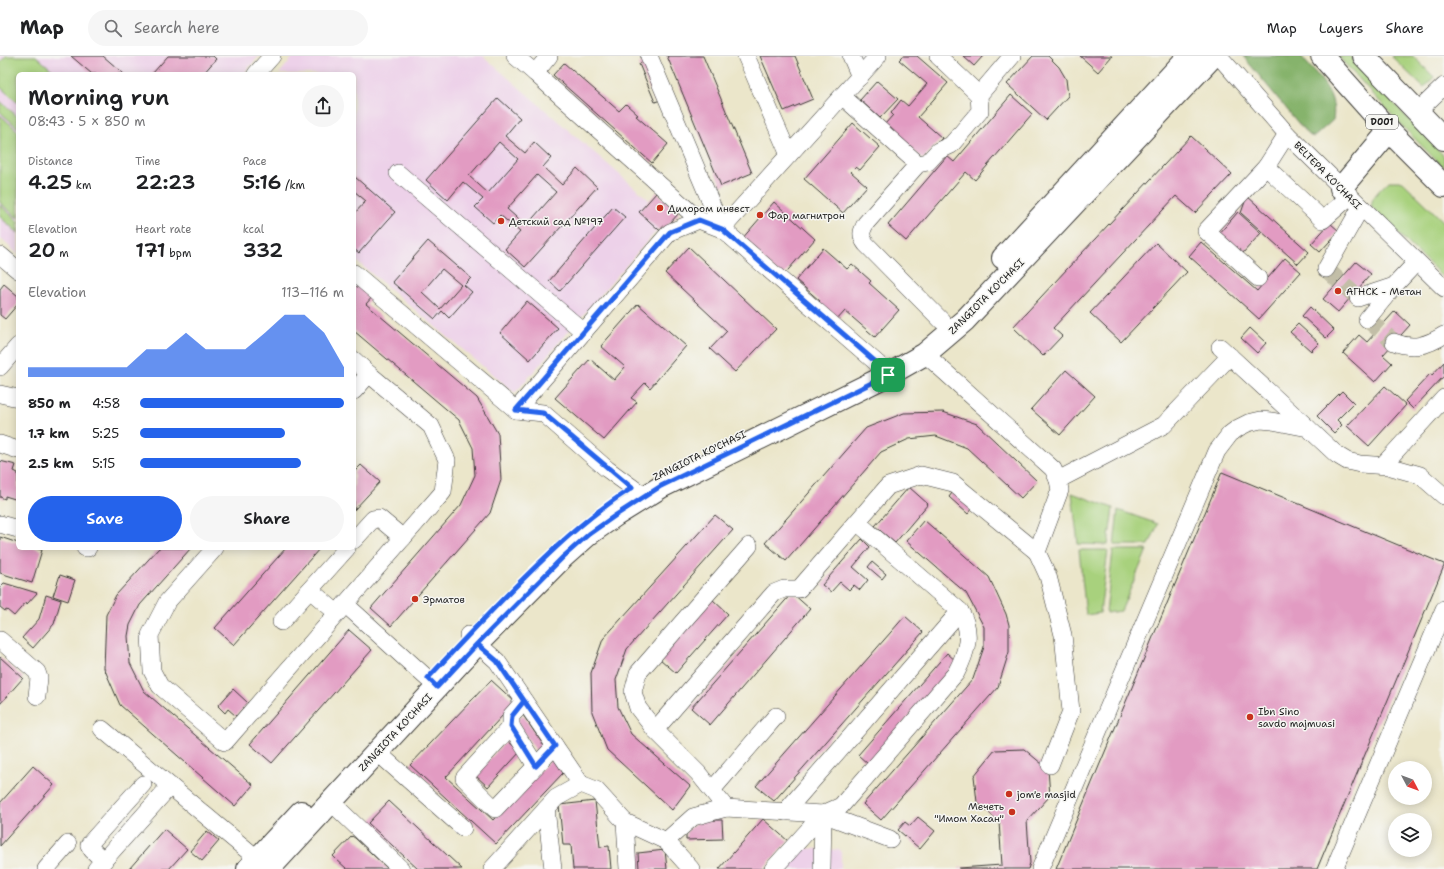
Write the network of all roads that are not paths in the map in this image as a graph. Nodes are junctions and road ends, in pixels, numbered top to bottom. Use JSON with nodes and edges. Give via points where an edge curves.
{"nodes":[{"id":1,"x":272,"y":56,"type":"edge"},
{"id":2,"x":515,"y":56,"type":"edge"},
{"id":3,"x":549,"y":56,"type":"edge"},
{"id":4,"x":648,"y":56,"type":"edge"},
{"id":5,"x":746,"y":56,"type":"edge"},
{"id":6,"x":851,"y":56,"type":"edge"},
{"id":7,"x":878,"y":56,"type":"edge"},
{"id":8,"x":938,"y":56,"type":"edge"},
{"id":9,"x":1012,"y":56,"type":"edge"},
{"id":10,"x":1189,"y":56,"type":"edge"},
{"id":11,"x":1213,"y":56,"type":"edge"},
{"id":12,"x":1219,"y":56,"type":"edge"},
{"id":13,"x":1322,"y":56,"type":"edge"},
{"id":14,"x":1364,"y":56,"type":"edge"},
{"id":15,"x":258,"y":72,"type":"edge"},
{"id":16,"x":535,"y":73,"type":"junction"},
{"id":17,"x":860,"y":76,"type":"junction"},
{"id":18,"x":1444,"y":86,"type":"edge"},
{"id":19,"x":979,"y":95,"type":"junction"},
{"id":20,"x":842,"y":96,"type":"junction"},
{"id":21,"x":1417,"y":112,"type":"junction"},
{"id":22,"x":1389,"y":130,"type":"junction"},
{"id":23,"x":1286,"y":134,"type":"junction"},
{"id":24,"x":1444,"y":139,"type":"edge"},
{"id":25,"x":789,"y":155,"type":"junction"},
{"id":26,"x":918,"y":164,"type":"junction"},
{"id":27,"x":1266,"y":167,"type":"junction"},
{"id":28,"x":398,"y":173,"type":"dead end"},
{"id":29,"x":1444,"y":186,"type":"edge"},
{"id":30,"x":1350,"y":197,"type":"junction"},
{"id":31,"x":699,"y":220,"type":"junction"},
{"id":32,"x":722,"y":229,"type":"junction"},
{"id":33,"x":0,"y":255,"type":"edge"},
{"id":34,"x":1415,"y":261,"type":"junction"},
{"id":35,"x":16,"y":268,"type":"edge"},
{"id":36,"x":1326,"y":269,"type":"dead end"},
{"id":37,"x":356,"y":275,"type":"edge"},
{"id":38,"x":1258,"y":278,"type":"dead end"},
{"id":39,"x":1394,"y":286,"type":"junction"},
{"id":40,"x":1444,"y":288,"type":"edge"},
{"id":41,"x":1358,"y":298,"type":"dead end"},
{"id":42,"x":1367,"y":319,"type":"dead end"},
{"id":43,"x":942,"y":321,"type":"junction"},
{"id":44,"x":584,"y":332,"type":"junction"},
{"id":45,"x":1444,"y":335,"type":"edge"},
{"id":46,"x":1394,"y":342,"type":"tunnel mouth"},
{"id":47,"x":16,"y":348,"type":"edge"},
{"id":48,"x":925,"y":354,"type":"junction"},
{"id":49,"x":356,"y":362,"type":"edge"},
{"id":50,"x":0,"y":366,"type":"edge"},
{"id":51,"x":883,"y":369,"type":"junction"},
{"id":52,"x":369,"y":374,"type":"junction"},
{"id":53,"x":356,"y":389,"type":"edge"},
{"id":54,"x":0,"y":394,"type":"edge"},
{"id":55,"x":16,"y":398,"type":"edge"},
{"id":56,"x":1444,"y":398,"type":"edge"},
{"id":57,"x":516,"y":410,"type":"junction"},
{"id":58,"x":1308,"y":428,"type":"junction"},
{"id":59,"x":0,"y":444,"type":"edge"},
{"id":60,"x":16,"y":449,"type":"edge"},
{"id":61,"x":1383,"y":465,"type":"junction"},
{"id":62,"x":1058,"y":480,"type":"junction"},
{"id":63,"x":638,"y":492,"type":"junction"},
{"id":64,"x":1444,"y":496,"type":"edge"},
{"id":65,"x":858,"y":523,"type":"junction"},
{"id":66,"x":0,"y":524,"type":"edge"},
{"id":67,"x":16,"y":528,"type":"edge"},
{"id":68,"x":356,"y":538,"type":"edge"},
{"id":69,"x":403,"y":538,"type":"junction"},
{"id":70,"x":749,"y":546,"type":"dead end"},
{"id":71,"x":213,"y":550,"type":"edge"},
{"id":72,"x":345,"y":550,"type":"edge"},
{"id":73,"x":1037,"y":552,"type":"junction"},
{"id":74,"x":310,"y":590,"type":"junction"},
{"id":75,"x":341,"y":609,"type":"junction"},
{"id":76,"x":1444,"y":609,"type":"edge"},
{"id":77,"x":960,"y":611,"type":"junction"},
{"id":78,"x":281,"y":622,"type":"dead end"},
{"id":79,"x":0,"y":640,"type":"edge"},
{"id":80,"x":473,"y":640,"type":"junction"},
{"id":81,"x":433,"y":683,"type":"junction"},
{"id":82,"x":37,"y":696,"type":"dead end"},
{"id":83,"x":524,"y":701,"type":"junction"},
{"id":84,"x":776,"y":716,"type":"dead end"},
{"id":85,"x":511,"y":726,"type":"junction"},
{"id":86,"x":102,"y":729,"type":"dead end"},
{"id":87,"x":655,"y":730,"type":"junction"},
{"id":88,"x":555,"y":746,"type":"junction"},
{"id":89,"x":377,"y":752,"type":"junction"},
{"id":90,"x":1050,"y":765,"type":"dead end"},
{"id":91,"x":536,"y":766,"type":"junction"},
{"id":92,"x":143,"y":784,"type":"dead end"},
{"id":93,"x":581,"y":784,"type":"junction"},
{"id":94,"x":170,"y":786,"type":"junction"},
{"id":95,"x":712,"y":790,"type":"junction"},
{"id":96,"x":331,"y":802,"type":"junction"},
{"id":97,"x":726,"y":808,"type":"junction"},
{"id":98,"x":546,"y":809,"type":"junction"},
{"id":99,"x":785,"y":812,"type":"junction"},
{"id":100,"x":823,"y":814,"type":"junction"},
{"id":101,"x":625,"y":822,"type":"junction"},
{"id":102,"x":463,"y":828,"type":"dead end"},
{"id":103,"x":890,"y":839,"type":"dead end"},
{"id":104,"x":666,"y":841,"type":"junction"},
{"id":105,"x":68,"y":844,"type":"dead end"},
{"id":106,"x":100,"y":865,"type":"edge"},
{"id":107,"x":261,"y":866,"type":"edge"},
{"id":108,"x":46,"y":869,"type":"edge"},
{"id":109,"x":401,"y":869,"type":"edge"},
{"id":110,"x":492,"y":869,"type":"edge"},
{"id":111,"x":553,"y":869,"type":"edge"},
{"id":112,"x":628,"y":869,"type":"edge"},
{"id":113,"x":691,"y":869,"type":"edge"},
{"id":114,"x":773,"y":869,"type":"edge"},
{"id":115,"x":822,"y":869,"type":"edge"},
{"id":116,"x":1040,"y":869,"type":"edge"},
{"id":117,"x":1334,"y":869,"type":"edge"}],
"edges":[{"from":1,"to":15,"type":"street"},
{"from":2,"to":16,"type":"street"},
{"from":3,"to":16,"type":"street"},
{"from":4,"to":32,"type":"street"},
{"from":5,"to":25,"type":"street"},
{"from":6,"to":17,"type":"street"},
{"from":7,"to":17,"type":"street"},
{"from":8,"to":19,"type":"street"},
{"from":9,"to":19,"type":"street"},
{"from":10,"to":43,"type":"main road","name":"ZANGIOTA KO'CHASI","via":[[960,305]]},
{"from":11,"to":48,"type":"main road","name":"ZANGIOTA KO'CHASI","via":[[966,320]]},
{"from":12,"to":23,"type":"street","name":"BELTEPA KO'CHASI"},
{"from":13,"to":22,"type":"main road","number":"D001"},
{"from":14,"to":21,"type":"main road"},
{"from":16,"to":31,"type":"street"},
{"from":17,"to":20,"type":"street"},
{"from":18,"to":21,"type":"street"},
{"from":19,"to":26,"type":"street","via":[[980,111],[951,145],[938,151],[928,162]]},
{"from":20,"to":25,"type":"street"},
{"from":20,"to":26,"type":"street"},
{"from":21,"to":24,"type":"main road"},
{"from":22,"to":29,"type":"main road","number":"D001"},
{"from":22,"to":30,"type":"main road"},
{"from":23,"to":27,"type":"street"},
{"from":23,"to":30,"type":"street","name":"BELTEPA KO'CHASI"},
{"from":25,"to":32,"type":"street"},
{"from":26,"to":43,"type":"street","via":[[866,223],[861,230],[861,238]]},
{"from":27,"to":30,"type":"street","via":[[1323,220]]},
{"from":27,"to":38,"type":"street","via":[[1206,231]]},
{"from":28,"to":44,"type":"street"},
{"from":30,"to":34,"type":"street","name":"BELTEPA KO'CHASI"},
{"from":30,"to":36,"type":"street"},
{"from":31,"to":32,"type":"street"},
{"from":31,"to":44,"type":"street","via":[[670,232]]},
{"from":32,"to":51,"type":"street"},
{"from":33,"to":35,"type":"street"},
{"from":34,"to":39,"type":"street","via":[[1412,268]]},
{"from":34,"to":40,"type":"street","name":"BELTEPA KO'CHASI"},
{"from":37,"to":57,"type":"street"},
{"from":39,"to":41,"type":"street"},
{"from":39,"to":42,"type":"street"},
{"from":43,"to":51,"type":"main road","name":"ZANGIOTA KO'CHASI","via":[[922,340]]},
{"from":44,"to":57,"type":"street"},
{"from":45,"to":46,"type":"street","via":[[1430,343],[1405,347]]},
{"from":47,"to":50,"type":"street"},
{"from":48,"to":51,"type":"main road","name":"ZANGIOTA KO'CHASI"},
{"from":48,"to":62,"type":"street","via":[[1053,469]]},
{"from":49,"to":52,"type":"street"},
{"from":51,"to":63,"type":"main road","name":"ZANGIOTA KO'CHASI"},
{"from":52,"to":53,"type":"street"},
{"from":52,"to":69,"type":"street","via":[[431,426],[447,460],[443,492]]},
{"from":54,"to":55,"type":"street"},
{"from":56,"to":61,"type":"street"},
{"from":57,"to":63,"type":"street","via":[[543,413]]},
{"from":58,"to":61,"type":"street","via":[[1337,456],[1360,464]]},
{"from":58,"to":62,"type":"street","via":[[1225,352],[1164,425]]},
{"from":58,"to":116,"type":"street","via":[[1261,420],[1248,423],[1230,434],[1218,451]]},
{"from":59,"to":60,"type":"street"},
{"from":61,"to":64,"type":"street","via":[[1420,475]]},
{"from":62,"to":73,"type":"street","via":[[1060,490]]},
{"from":63,"to":80,"type":"main road","name":"ZANGIOTA KO'CHASI","via":[[596,513],[552,550]]},
{"from":65,"to":73,"type":"street","via":[[888,486],[921,475],[953,483]]},
{"from":65,"to":77,"type":"street"},
{"from":65,"to":87,"type":"street","via":[[799,589],[784,589],[774,593]]},
{"from":66,"to":67,"type":"street"},
{"from":68,"to":69,"type":"street","via":[[373,519],[379,518]]},
{"from":69,"to":75,"type":"street"},
{"from":70,"to":87,"type":"street","via":[[638,673],[632,692],[638,708]]},
{"from":71,"to":75,"type":"street","via":[[167,602],[150,635],[152,671],[160,686],[225,742]]},
{"from":72,"to":74,"type":"street"},
{"from":73,"to":90,"type":"street","via":[[1048,576],[1063,635],[1071,711]]},
{"from":74,"to":75,"type":"street"},
{"from":74,"to":78,"type":"street"},
{"from":75,"to":81,"type":"street"},
{"from":76,"to":117,"type":"street"},
{"from":77,"to":99,"type":"street"},
{"from":77,"to":100,"type":"street","via":[[965,619],[968,643],[956,673],[841,806]]},
{"from":79,"to":82,"type":"street","via":[[37,672],[40,678]]},
{"from":80,"to":81,"type":"main road","name":"ZANGIOTA KO'CHASI"},
{"from":80,"to":83,"type":"street","via":[[497,661]]},
{"from":81,"to":89,"type":"main road","name":"ZANGIOTA KO'CHASI"},
{"from":81,"to":107,"type":"main road","name":"ZANGIOTA KO'CHASI"},
{"from":83,"to":85,"type":"street","via":[[512,716]]},
{"from":83,"to":88,"type":"street"},
{"from":84,"to":95,"type":"street"},
{"from":85,"to":91,"type":"street"},
{"from":85,"to":91,"type":"street","via":[[464,778],[495,809]]},
{"from":86,"to":94,"type":"street"},
{"from":87,"to":95,"type":"street","via":[[698,772]]},
{"from":88,"to":91,"type":"street"},
{"from":88,"to":93,"type":"street"},
{"from":89,"to":96,"type":"main road","name":"ZANGIOTA KO'CHASI"},
{"from":89,"to":102,"type":"street"},
{"from":92,"to":106,"type":"street","via":[[91,842],[90,845]]},
{"from":93,"to":98,"type":"street","via":[[556,798]]},
{"from":93,"to":101,"type":"street","via":[[596,790]]},
{"from":94,"to":106,"type":"street"},
{"from":94,"to":107,"type":"street"},
{"from":95,"to":97,"type":"street"},
{"from":96,"to":107,"type":"main road","name":"ZANGIOTA KO'CHASI"},
{"from":96,"to":109,"type":"street"},
{"from":97,"to":99,"type":"street"},
{"from":97,"to":104,"type":"street","via":[[693,817]]},
{"from":98,"to":110,"type":"street"},
{"from":98,"to":111,"type":"street"},
{"from":99,"to":100,"type":"street"},
{"from":100,"to":103,"type":"street"},
{"from":100,"to":114,"type":"street"},
{"from":100,"to":115,"type":"street"},
{"from":101,"to":104,"type":"street"},
{"from":101,"to":112,"type":"street"},
{"from":104,"to":113,"type":"street"},
{"from":105,"to":108,"type":"street"}]}
